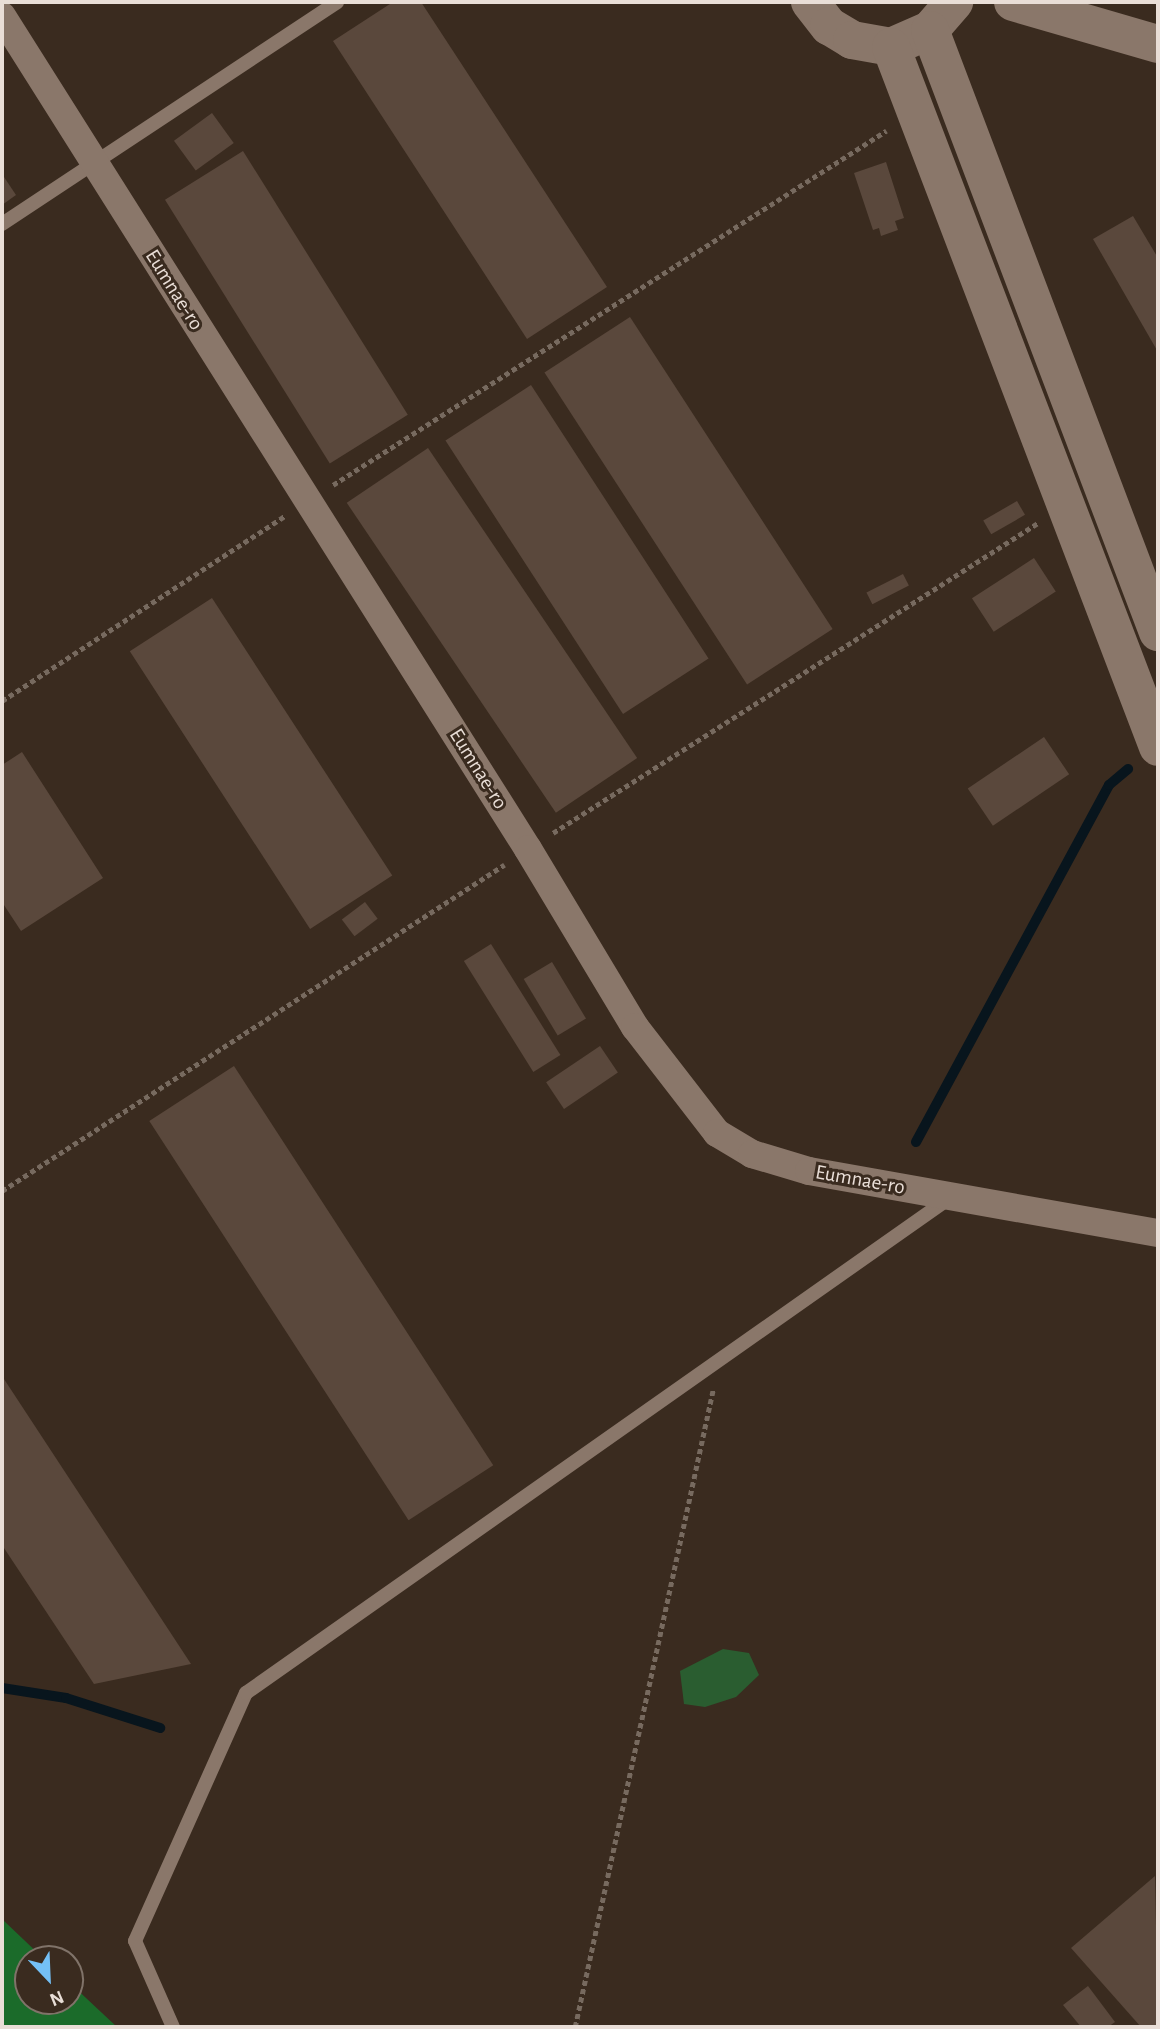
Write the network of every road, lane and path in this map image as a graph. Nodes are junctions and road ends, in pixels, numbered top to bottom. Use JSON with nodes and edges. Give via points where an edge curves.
{"nodes":[{"id":1,"x":337,"y":2,"type":"edge"},
{"id":2,"x":810,"y":2,"type":"edge"},
{"id":3,"x":1013,"y":2,"type":"edge"},
{"id":4,"x":2,"y":16,"type":"edge"},
{"id":5,"x":942,"y":16,"type":"edge"},
{"id":6,"x":1158,"y":44,"type":"edge"},
{"id":7,"x":891,"y":47,"type":"junction"},
{"id":8,"x":916,"y":112,"type":"junction"},
{"id":9,"x":93,"y":164,"type":"junction"},
{"id":10,"x":2,"y":224,"type":"edge"},
{"id":11,"x":308,"y":502,"type":"junction"},
{"id":12,"x":1158,"y":632,"type":"edge"},
{"id":13,"x":2,"y":701,"type":"edge"},
{"id":14,"x":1158,"y":747,"type":"edge"},
{"id":15,"x":953,"y":1196,"type":"junction"},
{"id":16,"x":1158,"y":1233,"type":"edge"},
{"id":17,"x":708,"y":1372,"type":"junction"},
{"id":18,"x":173,"y":2027,"type":"edge"},
{"id":19,"x":575,"y":2027,"type":"edge"}],
"edges":[{"from":1,"to":9,"type":"lane"},
{"from":2,"to":7,"type":"street","via":[[829,26],[852,40]]},
{"from":3,"to":6,"type":"street"},
{"from":4,"to":9,"type":"street","name":"Eumnae-ro"},
{"from":5,"to":7,"type":"street"},
{"from":5,"to":12,"type":"street"},
{"from":7,"to":8,"type":"street"},
{"from":8,"to":11,"type":"path"},
{"from":8,"to":14,"type":"street"},
{"from":9,"to":10,"type":"lane"},
{"from":9,"to":11,"type":"street","name":"Eumnae-ro"},
{"from":11,"to":13,"type":"path"},
{"from":11,"to":15,"type":"street","name":"Eumnae-ro","via":[[635,1027],[717,1133],[751,1154],[809,1171]]},
{"from":15,"to":16,"type":"street","name":"Eumnae-ro"},
{"from":15,"to":17,"type":"lane"},
{"from":17,"to":18,"type":"lane","via":[[246,1693],[135,1941]]},
{"from":17,"to":19,"type":"path","via":[[715,1396]]}]}
